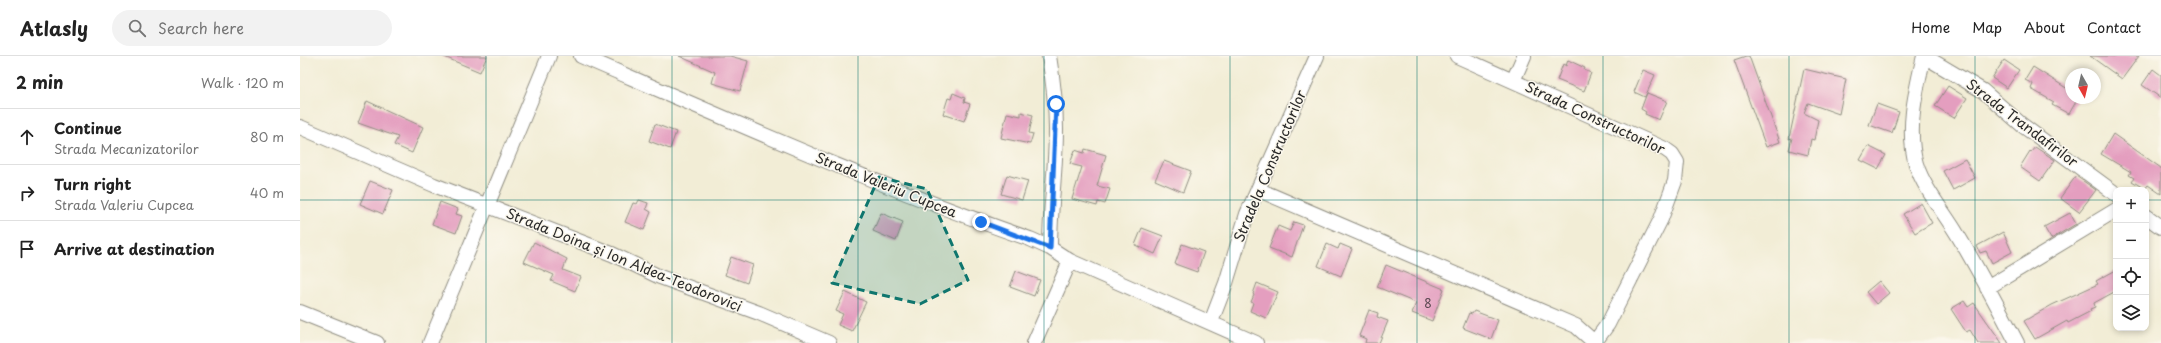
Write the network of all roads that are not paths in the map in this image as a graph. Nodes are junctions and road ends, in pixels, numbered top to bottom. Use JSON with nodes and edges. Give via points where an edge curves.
{"nodes":[{"id":1,"x":549,"y":56,"type":"edge"},
{"id":2,"x":581,"y":56,"type":"edge"},
{"id":3,"x":1049,"y":56,"type":"edge"},
{"id":4,"x":1317,"y":56,"type":"edge"},
{"id":5,"x":1457,"y":56,"type":"edge"},
{"id":6,"x":1524,"y":56,"type":"edge"},
{"id":7,"x":1924,"y":56,"type":"edge"},
{"id":8,"x":1513,"y":81,"type":"junction"},
{"id":9,"x":300,"y":127,"type":"edge"},
{"id":10,"x":1259,"y":190,"type":"junction"},
{"id":11,"x":2113,"y":192,"type":"edge"},
{"id":12,"x":486,"y":205,"type":"junction"},
{"id":13,"x":2113,"y":212,"type":"edge"},
{"id":14,"x":2149,"y":218,"type":"edge"},
{"id":15,"x":2161,"y":227,"type":"edge"},
{"id":16,"x":1050,"y":248,"type":"junction"},
{"id":17,"x":1070,"y":261,"type":"junction"},
{"id":18,"x":1988,"y":288,"type":"junction"},
{"id":19,"x":300,"y":312,"type":"edge"},
{"id":20,"x":1211,"y":322,"type":"junction"},
{"id":21,"x":1594,"y":342,"type":"edge"},
{"id":22,"x":377,"y":343,"type":"edge"},
{"id":23,"x":430,"y":343,"type":"edge"},
{"id":24,"x":829,"y":343,"type":"edge"},
{"id":25,"x":1034,"y":343,"type":"edge"},
{"id":26,"x":1256,"y":343,"type":"edge"},
{"id":27,"x":2017,"y":343,"type":"edge"}],
"edges":[{"from":1,"to":12,"type":"street"},
{"from":2,"to":16,"type":"street","name":"Strada Valeriu Cupcea","via":[[787,146]]},
{"from":3,"to":16,"type":"street","via":[[1056,104]]},
{"from":4,"to":10,"type":"street","name":"Stradela Constructorilor"},
{"from":5,"to":8,"type":"street","name":"Strada Constructorilor"},
{"from":6,"to":8,"type":"street"},
{"from":7,"to":11,"type":"street","name":"Strada Trandafirilor","via":[[1983,91],[2022,125]]},
{"from":7,"to":18,"type":"street","via":[[1914,110],[1913,143],[1916,163],[1923,180]]},
{"from":8,"to":21,"type":"street","name":"Strada Constructorilor","via":[[1665,148],[1677,162],[1676,176],[1661,219],[1608,324],[1602,335]]},
{"from":9,"to":12,"type":"street","name":"Strada Doina și Ion Aldea-Teodorovici"},
{"from":10,"to":20,"type":"street","name":"Stradela Constructorilor","via":[[1247,214]]},
{"from":10,"to":21,"type":"street","name":"Strada Constructorilor","via":[[1576,326]]},
{"from":12,"to":23,"type":"street","name":"Strada Doina și Ion Aldea-Teodorovici","via":[[482,221]]},
{"from":12,"to":24,"type":"street","name":"Strada Doina și Ion Aldea-Teodorovici"},
{"from":13,"to":18,"type":"street"},
{"from":14,"to":15,"type":"street"},
{"from":16,"to":17,"type":"street","name":"Strada Valeriu Cupcea"},
{"from":17,"to":20,"type":"street","name":"Strada Valeriu Cupcea"},
{"from":17,"to":25,"type":"street"},
{"from":18,"to":27,"type":"street"},
{"from":19,"to":22,"type":"street"},
{"from":20,"to":26,"type":"street","name":"Strada Valeriu Cupcea"}]}
